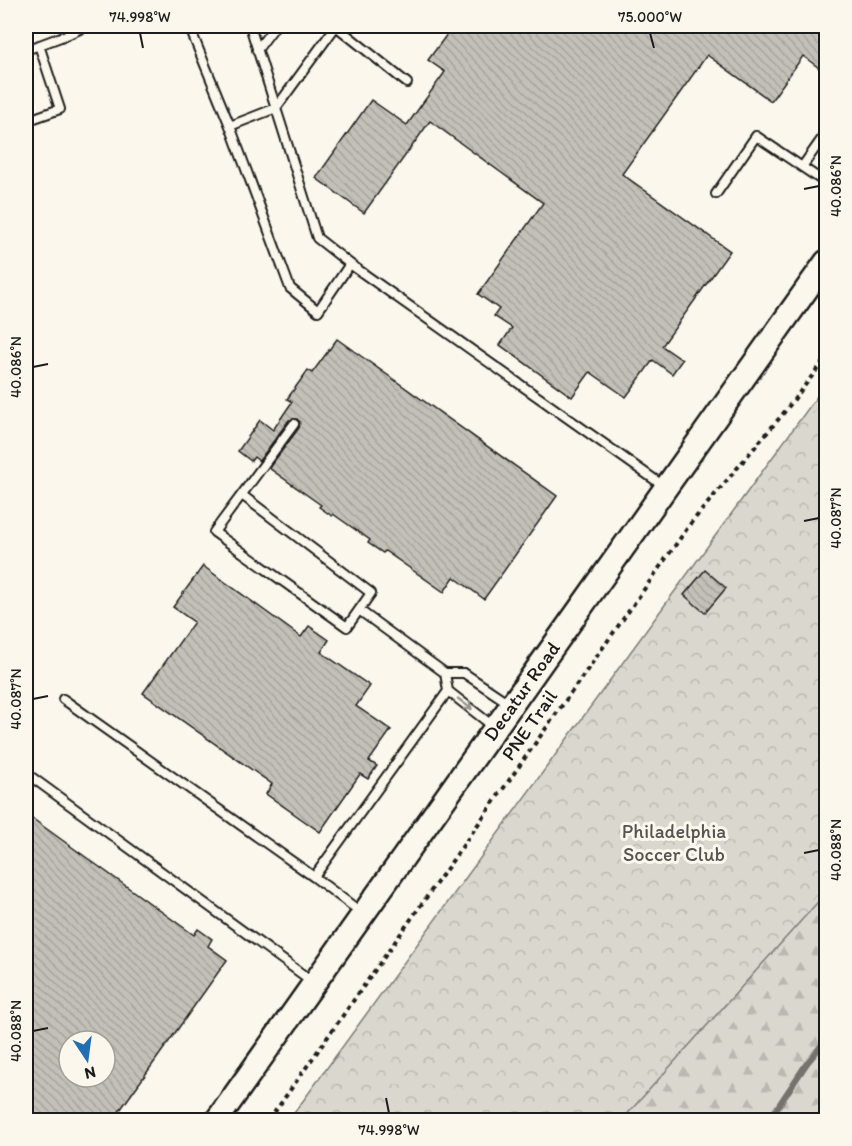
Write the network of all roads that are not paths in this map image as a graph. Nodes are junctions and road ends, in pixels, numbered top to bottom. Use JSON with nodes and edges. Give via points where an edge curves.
{"nodes":[{"id":1,"x":86,"y":26,"type":"edge"},
{"id":2,"x":189,"y":26,"type":"edge"},
{"id":3,"x":250,"y":26,"type":"edge"},
{"id":4,"x":275,"y":26,"type":"edge"},
{"id":5,"x":336,"y":26,"type":"edge"},
{"id":6,"x":39,"y":45,"type":"junction"},
{"id":7,"x":26,"y":50,"type":"edge"},
{"id":8,"x":257,"y":50,"type":"junction"},
{"id":9,"x":408,"y":83,"type":"dead end"},
{"id":10,"x":276,"y":108,"type":"junction"},
{"id":11,"x":26,"y":121,"type":"edge"},
{"id":12,"x":230,"y":126,"type":"junction"},
{"id":13,"x":826,"y":133,"type":"edge"},
{"id":14,"x":802,"y":167,"type":"junction"},
{"id":15,"x":826,"y":183,"type":"edge"},
{"id":16,"x":716,"y":194,"type":"dead end"},
{"id":17,"x":826,"y":262,"type":"edge"},
{"id":18,"x":350,"y":264,"type":"junction"},
{"id":19,"x":294,"y":424,"type":"dead end"},
{"id":20,"x":666,"y":488,"type":"junction"},
{"id":21,"x":242,"y":495,"type":"junction"},
{"id":22,"x":359,"y":610,"type":"junction"},
{"id":23,"x":445,"y":673,"type":"junction"},
{"id":24,"x":448,"y":691,"type":"junction"},
{"id":25,"x":63,"y":699,"type":"dead end"},
{"id":26,"x":512,"y":705,"type":"junction"},
{"id":27,"x":496,"y":728,"type":"junction"},
{"id":28,"x":26,"y":773,"type":"edge"},
{"id":29,"x":314,"y":877,"type":"junction"},
{"id":30,"x":363,"y":914,"type":"junction"},
{"id":31,"x":315,"y":983,"type":"junction"},
{"id":32,"x":217,"y":1120,"type":"edge"}],
"edges":[{"from":1,"to":6,"type":"lane"},
{"from":2,"to":12,"type":"lane"},
{"from":3,"to":8,"type":"lane"},
{"from":4,"to":8,"type":"lane"},
{"from":5,"to":9,"type":"lane"},
{"from":5,"to":10,"type":"lane"},
{"from":6,"to":7,"type":"lane"},
{"from":6,"to":11,"type":"lane","via":[[60,109]]},
{"from":8,"to":10,"type":"lane"},
{"from":10,"to":12,"type":"lane"},
{"from":10,"to":18,"type":"lane","via":[[317,238]]},
{"from":12,"to":18,"type":"lane","via":[[290,288],[318,311]]},
{"from":13,"to":14,"type":"lane"},
{"from":14,"to":15,"type":"lane"},
{"from":14,"to":16,"type":"lane","via":[[756,136]]},
{"from":17,"to":20,"type":"street","name":"Decatur Road"},
{"from":18,"to":20,"type":"lane"},
{"from":19,"to":21,"type":"lane"},
{"from":20,"to":26,"type":"street","name":"Decatur Road"},
{"from":21,"to":22,"type":"lane","via":[[372,592]]},
{"from":21,"to":22,"type":"lane","via":[[214,532],[347,627]]},
{"from":22,"to":23,"type":"lane"},
{"from":23,"to":24,"type":"lane"},
{"from":23,"to":26,"type":"lane","via":[[464,673]]},
{"from":24,"to":27,"type":"lane","one_way":true},
{"from":24,"to":29,"type":"lane"},
{"from":25,"to":29,"type":"lane"},
{"from":26,"to":27,"type":"street","name":"Decatur Road"},
{"from":27,"to":30,"type":"street","name":"Decatur Road"},
{"from":28,"to":31,"type":"lane"},
{"from":29,"to":30,"type":"lane"},
{"from":30,"to":31,"type":"street","name":"Decatur Road"},
{"from":31,"to":32,"type":"street","name":"Decatur Road"}]}
